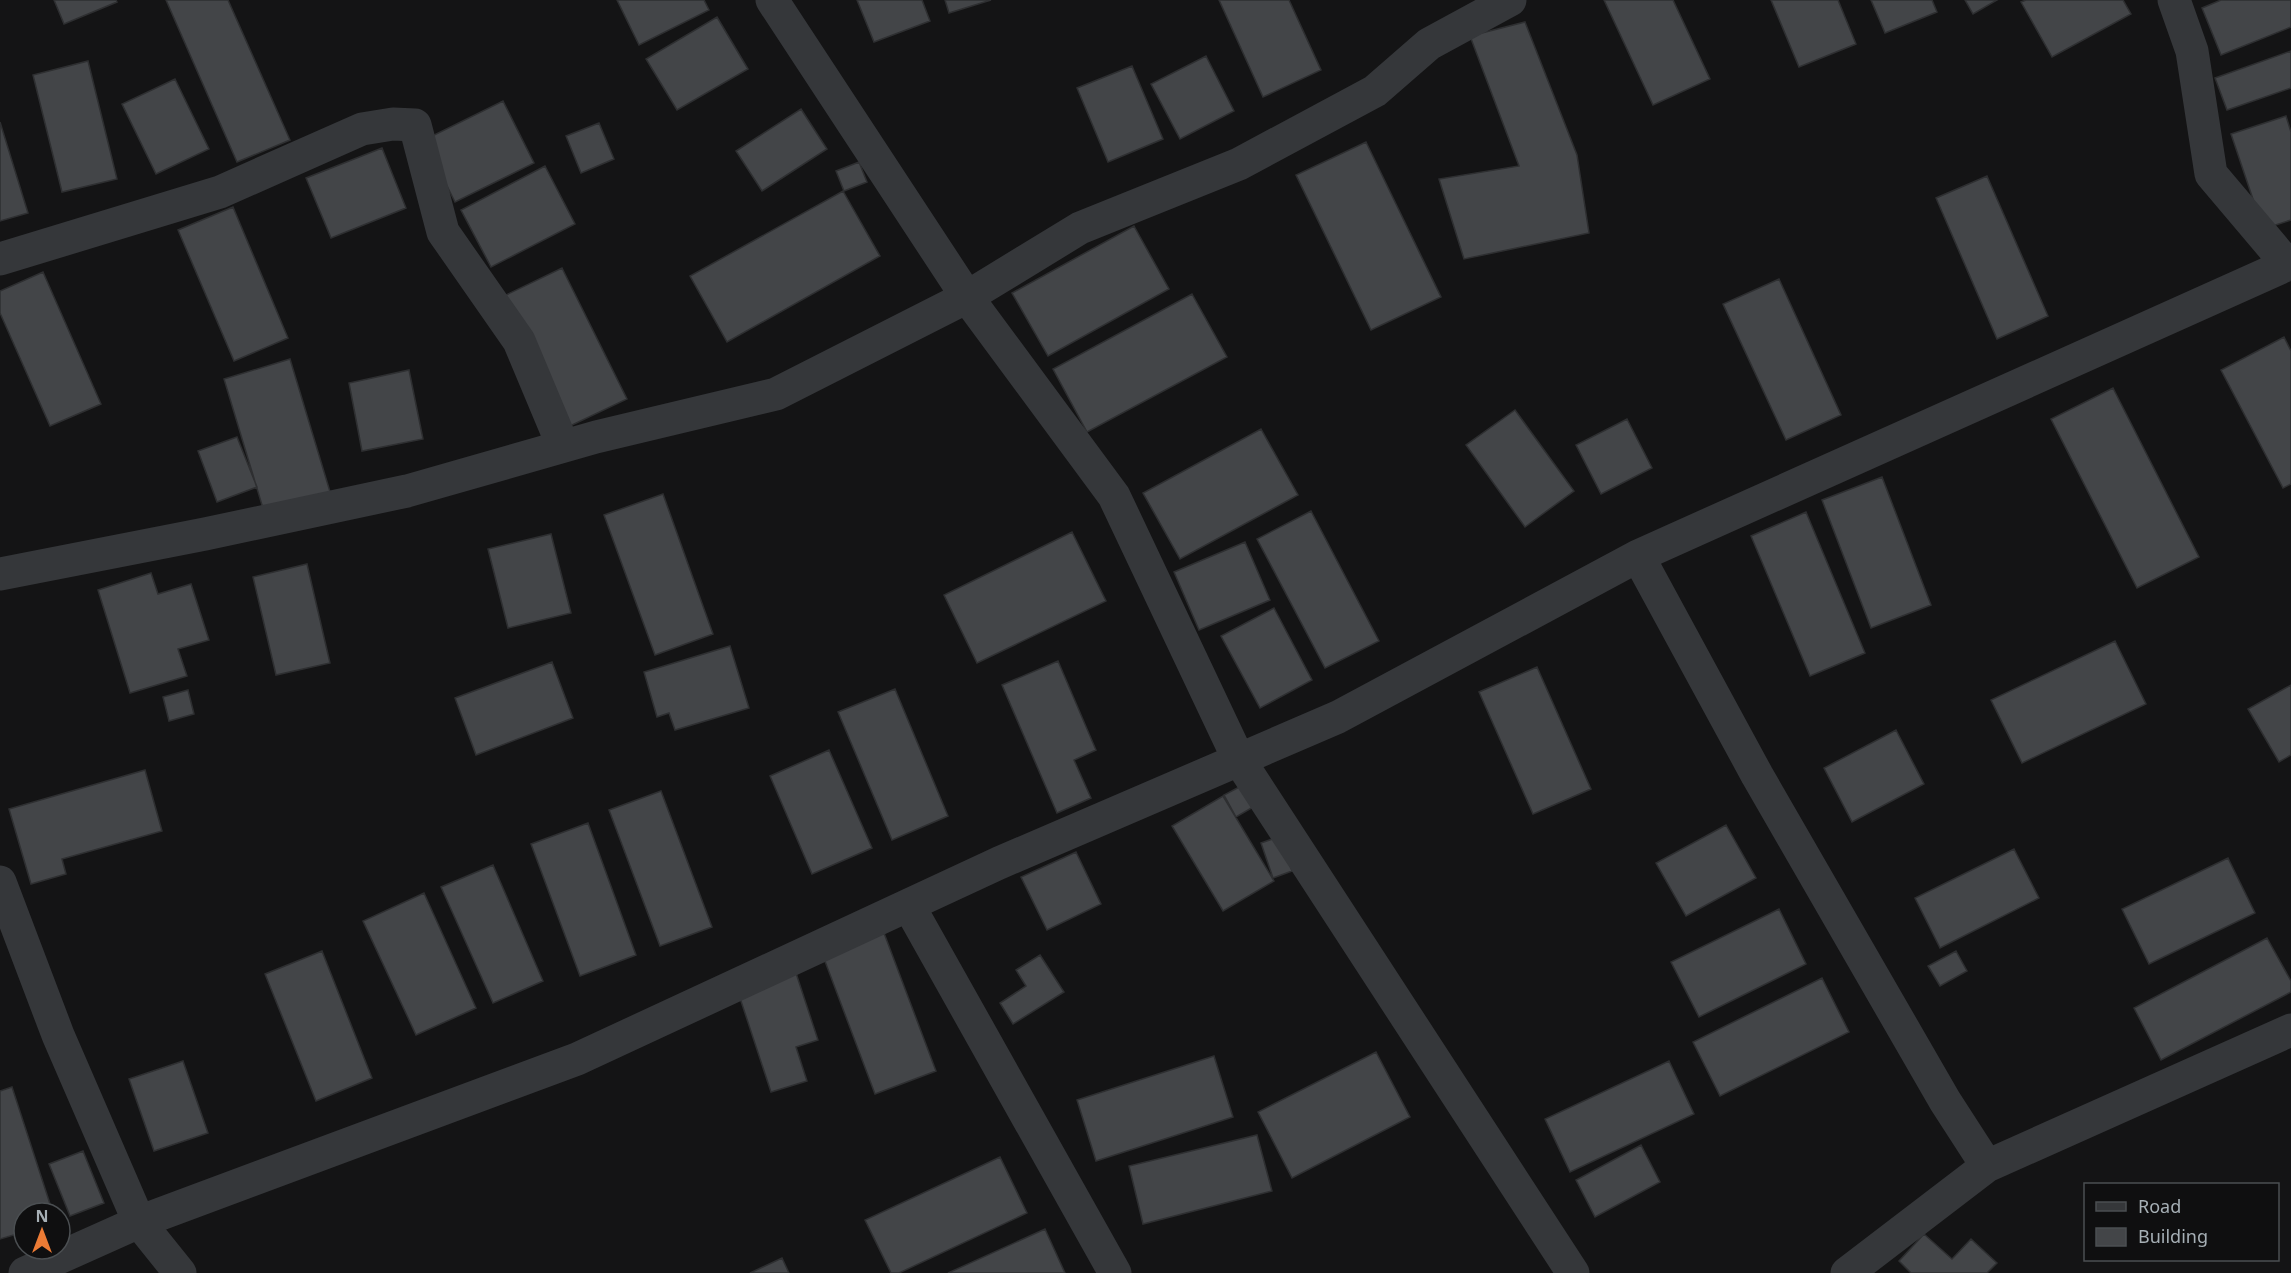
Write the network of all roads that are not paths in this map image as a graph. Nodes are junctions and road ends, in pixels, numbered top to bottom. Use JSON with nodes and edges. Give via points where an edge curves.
{"nodes":[{"id":1,"x":772,"y":0,"type":"edge"},
{"id":2,"x":1510,"y":0,"type":"edge"},
{"id":3,"x":2174,"y":0,"type":"edge"},
{"id":4,"x":0,"y":259,"type":"edge"},
{"id":5,"x":2289,"y":263,"type":"edge"},
{"id":6,"x":967,"y":297,"type":"junction"},
{"id":7,"x":563,"y":446,"type":"junction"},
{"id":8,"x":1638,"y":556,"type":"junction"},
{"id":9,"x":0,"y":574,"type":"edge"},
{"id":10,"x":1238,"y":758,"type":"junction"},
{"id":11,"x":0,"y":882,"type":"edge"},
{"id":12,"x":909,"y":906,"type":"junction"},
{"id":13,"x":2291,"y":1030,"type":"edge"},
{"id":14,"x":1987,"y":1166,"type":"junction"},
{"id":15,"x":139,"y":1222,"type":"junction"},
{"id":16,"x":25,"y":1273,"type":"edge"},
{"id":17,"x":180,"y":1273,"type":"edge"},
{"id":18,"x":1116,"y":1273,"type":"edge"},
{"id":19,"x":1573,"y":1273,"type":"edge"},
{"id":20,"x":1847,"y":1273,"type":"edge"}],
"edges":[{"from":1,"to":6,"type":"street"},
{"from":2,"to":6,"type":"street","via":[[1429,44],[1376,91],[1239,164],[1080,228]]},
{"from":3,"to":5,"type":"street","via":[[2192,51],[2211,174]]},
{"from":4,"to":7,"type":"street","via":[[219,192],[362,129],[415,125],[443,232],[519,341]]},
{"from":5,"to":8,"type":"street"},
{"from":6,"to":7,"type":"street","via":[[776,393]]},
{"from":6,"to":10,"type":"street","via":[[1114,496]]},
{"from":7,"to":9,"type":"street","via":[[407,491]]},
{"from":8,"to":10,"type":"street","via":[[1338,717]]},
{"from":8,"to":14,"type":"street","via":[[1757,775],[1945,1101]]},
{"from":10,"to":12,"type":"street"},
{"from":10,"to":19,"type":"street"},
{"from":11,"to":15,"type":"street","via":[[58,1035]]},
{"from":12,"to":15,"type":"street","via":[[577,1059]]},
{"from":12,"to":18,"type":"street"},
{"from":13,"to":14,"type":"street"},
{"from":14,"to":20,"type":"street"},
{"from":15,"to":16,"type":"street"},
{"from":15,"to":17,"type":"street"}]}
